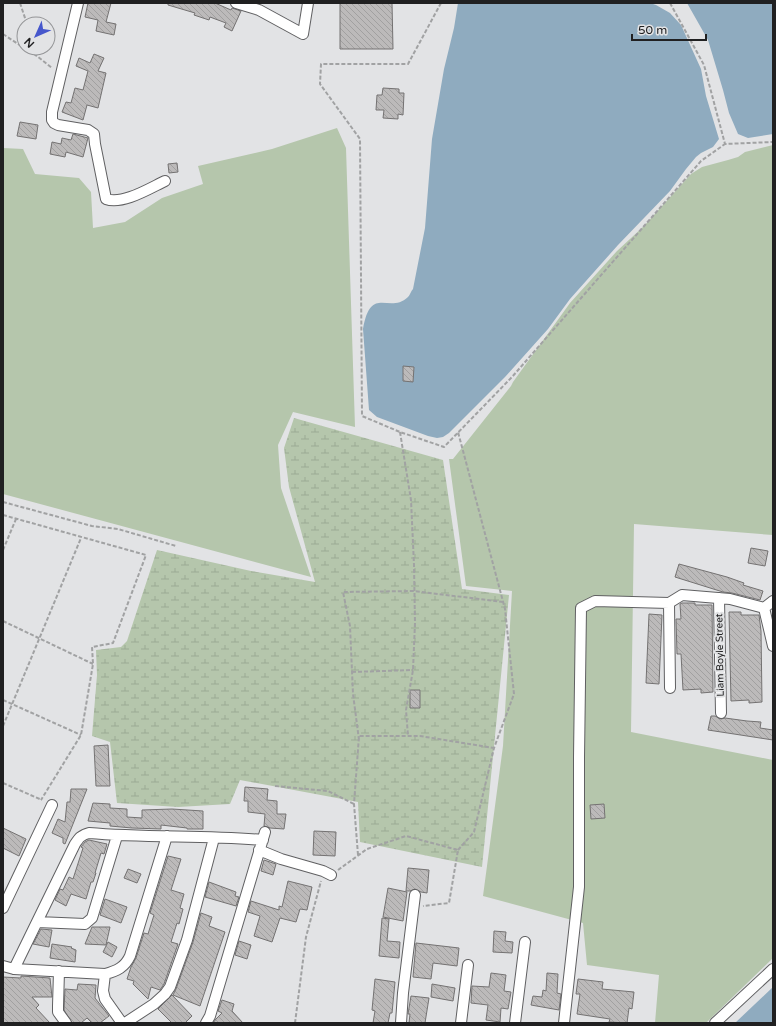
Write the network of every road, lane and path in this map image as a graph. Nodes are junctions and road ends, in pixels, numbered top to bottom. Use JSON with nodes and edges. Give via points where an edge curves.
{"nodes":[{"id":1,"x":20,"y":3,"type":"edge"},
{"id":2,"x":78,"y":3,"type":"edge"},
{"id":3,"x":236,"y":3,"type":"edge"},
{"id":4,"x":308,"y":3,"type":"edge"},
{"id":5,"x":441,"y":3,"type":"edge"},
{"id":6,"x":670,"y":3,"type":"edge"},
{"id":7,"x":25,"y":16,"type":"edge"},
{"id":8,"x":3,"y":34,"type":"edge"},
{"id":9,"x":16,"y":43,"type":"edge"},
{"id":10,"x":37,"y":56,"type":"edge"},
{"id":11,"x":61,"y":76,"type":"junction"},
{"id":12,"x":773,"y":142,"type":"edge"},
{"id":13,"x":725,"y":144,"type":"junction"},
{"id":14,"x":166,"y":181,"type":"dead end"},
{"id":15,"x":400,"y":432,"type":"junction"},
{"id":16,"x":458,"y":432,"type":"junction"},
{"id":17,"x":3,"y":502,"type":"edge"},
{"id":18,"x":3,"y":515,"type":"edge"},
{"id":19,"x":16,"y":519,"type":"junction"},
{"id":20,"x":82,"y":538,"type":"junction"},
{"id":21,"x":176,"y":546,"type":"dead end"},
{"id":22,"x":3,"y":550,"type":"edge"},
{"id":23,"x":414,"y":591,"type":"junction"},
{"id":24,"x":719,"y":598,"type":"junction"},
{"id":25,"x":773,"y":601,"type":"edge"},
{"id":26,"x":503,"y":602,"type":"junction"},
{"id":27,"x":669,"y":603,"type":"junction"},
{"id":28,"x":764,"y":608,"type":"junction"},
{"id":29,"x":3,"y":621,"type":"edge"},
{"id":30,"x":40,"y":638,"type":"junction"},
{"id":31,"x":773,"y":646,"type":"edge"},
{"id":32,"x":93,"y":664,"type":"junction"},
{"id":33,"x":413,"y":670,"type":"junction"},
{"id":34,"x":352,"y":672,"type":"junction"},
{"id":35,"x":670,"y":688,"type":"dead end"},
{"id":36,"x":3,"y":700,"type":"edge"},
{"id":37,"x":12,"y":704,"type":"junction"},
{"id":38,"x":721,"y":713,"type":"dead end"},
{"id":39,"x":3,"y":726,"type":"edge"},
{"id":40,"x":81,"y":735,"type":"junction"},
{"id":41,"x":408,"y":736,"type":"junction"},
{"id":42,"x":359,"y":740,"type":"junction"},
{"id":43,"x":494,"y":748,"type":"junction"},
{"id":44,"x":3,"y":783,"type":"edge"},
{"id":45,"x":275,"y":786,"type":"dead end"},
{"id":46,"x":41,"y":800,"type":"junction"},
{"id":47,"x":354,"y":804,"type":"junction"},
{"id":48,"x":52,"y":805,"type":"joint"},
{"id":49,"x":117,"y":836,"type":"junction"},
{"id":50,"x":167,"y":836,"type":"junction"},
{"id":51,"x":214,"y":838,"type":"junction"},
{"id":52,"x":262,"y":841,"type":"junction"},
{"id":53,"x":458,"y":850,"type":"junction"},
{"id":54,"x":358,"y":855,"type":"junction"},
{"id":55,"x":327,"y":873,"type":"junction"},
{"id":56,"x":415,"y":895,"type":"dead end"},
{"id":57,"x":414,"y":907,"type":"junction"},
{"id":58,"x":3,"y":908,"type":"edge"},
{"id":59,"x":37,"y":922,"type":"junction"},
{"id":60,"x":525,"y":942,"type":"dead end"},
{"id":61,"x":468,"y":965,"type":"dead end"},
{"id":62,"x":3,"y":966,"type":"edge"},
{"id":63,"x":773,"y":968,"type":"edge"},
{"id":64,"x":14,"y":969,"type":"junction"},
{"id":65,"x":59,"y":971,"type":"junction"},
{"id":66,"x":105,"y":974,"type":"junction"},
{"id":67,"x":66,"y":1023,"type":"edge"},
{"id":68,"x":122,"y":1023,"type":"edge"},
{"id":69,"x":125,"y":1023,"type":"edge"},
{"id":70,"x":206,"y":1023,"type":"edge"},
{"id":71,"x":294,"y":1023,"type":"edge"},
{"id":72,"x":401,"y":1023,"type":"edge"},
{"id":73,"x":461,"y":1023,"type":"edge"},
{"id":74,"x":515,"y":1023,"type":"edge"},
{"id":75,"x":564,"y":1023,"type":"edge"},
{"id":76,"x":715,"y":1023,"type":"edge"}],
"edges":[{"from":1,"to":7,"type":"path"},
{"from":2,"to":11,"type":"street"},
{"from":3,"to":4,"type":"street","via":[[259,10],[303,34]]},
{"from":5,"to":15,"type":"path","via":[[408,64],[321,64],[320,84],[360,139],[362,416]]},
{"from":6,"to":13,"type":"path","via":[[704,65]]},
{"from":8,"to":9,"type":"path"},
{"from":10,"to":11,"type":"path"},
{"from":11,"to":14,"type":"street","via":[[52,120],[58,125],[88,130],[94,134],[106,199],[112,201],[130,197]]},
{"from":12,"to":13,"type":"path"},
{"from":13,"to":16,"type":"path","via":[[701,161],[512,377]]},
{"from":15,"to":16,"type":"path","via":[[444,447]]},
{"from":15,"to":23,"type":"path","via":[[411,500]]},
{"from":16,"to":26,"type":"path"},
{"from":17,"to":21,"type":"path","via":[[92,526],[118,529]]},
{"from":18,"to":19,"type":"path"},
{"from":19,"to":20,"type":"path"},
{"from":19,"to":22,"type":"path"},
{"from":20,"to":30,"type":"path"},
{"from":20,"to":32,"type":"path","via":[[146,555],[113,643],[92,647]]},
{"from":23,"to":26,"type":"path"},
{"from":23,"to":33,"type":"path"},
{"from":23,"to":34,"type":"path","via":[[343,592],[350,626]]},
{"from":24,"to":27,"type":"street","via":[[682,595]]},
{"from":24,"to":28,"type":"street"},
{"from":24,"to":38,"type":"street","name":"Liam Boyle Street"},
{"from":25,"to":28,"type":"street"},
{"from":26,"to":43,"type":"path","via":[[514,694]]},
{"from":27,"to":35,"type":"street"},
{"from":27,"to":75,"type":"street","via":[[595,601],[581,608],[579,887]]},
{"from":28,"to":31,"type":"street"},
{"from":29,"to":30,"type":"path"},
{"from":30,"to":32,"type":"path"},
{"from":30,"to":37,"type":"path"},
{"from":32,"to":40,"type":"path"},
{"from":33,"to":34,"type":"path"},
{"from":33,"to":41,"type":"path","via":[[406,710]]},
{"from":34,"to":42,"type":"path"},
{"from":36,"to":37,"type":"path"},
{"from":37,"to":39,"type":"path"},
{"from":37,"to":40,"type":"path"},
{"from":40,"to":46,"type":"path"},
{"from":41,"to":42,"type":"path","via":[[359,736]]},
{"from":41,"to":43,"type":"path"},
{"from":42,"to":47,"type":"path"},
{"from":43,"to":53,"type":"path","via":[[474,832]]},
{"from":44,"to":46,"type":"path"},
{"from":45,"to":47,"type":"path","via":[[328,791]]},
{"from":46,"to":48,"type":"path"},
{"from":47,"to":54,"type":"path"},
{"from":48,"to":58,"type":"street"},
{"from":49,"to":50,"type":"street"},
{"from":49,"to":59,"type":"street","via":[[89,833],[79,838]]},
{"from":49,"to":59,"type":"street","via":[[90,921],[85,924]]},
{"from":50,"to":51,"type":"street"},
{"from":50,"to":66,"type":"street","via":[[130,956],[121,968]]},
{"from":51,"to":52,"type":"street"},
{"from":51,"to":69,"type":"street","via":[[187,940],[170,987],[154,1004]]},
{"from":52,"to":55,"type":"street","via":[[281,859]]},
{"from":52,"to":70,"type":"street"},
{"from":53,"to":54,"type":"path","via":[[406,836],[367,849]]},
{"from":53,"to":57,"type":"path","via":[[449,903]]},
{"from":54,"to":55,"type":"path"},
{"from":55,"to":71,"type":"path","via":[[306,937]]},
{"from":56,"to":57,"type":"street"},
{"from":57,"to":72,"type":"street"},
{"from":59,"to":64,"type":"street"},
{"from":60,"to":74,"type":"street"},
{"from":61,"to":73,"type":"street"},
{"from":62,"to":64,"type":"street"},
{"from":63,"to":76,"type":"street"},
{"from":64,"to":65,"type":"street"},
{"from":65,"to":66,"type":"street"},
{"from":65,"to":67,"type":"street","via":[[58,1012]]},
{"from":66,"to":68,"type":"street","via":[[105,999]]}]}
